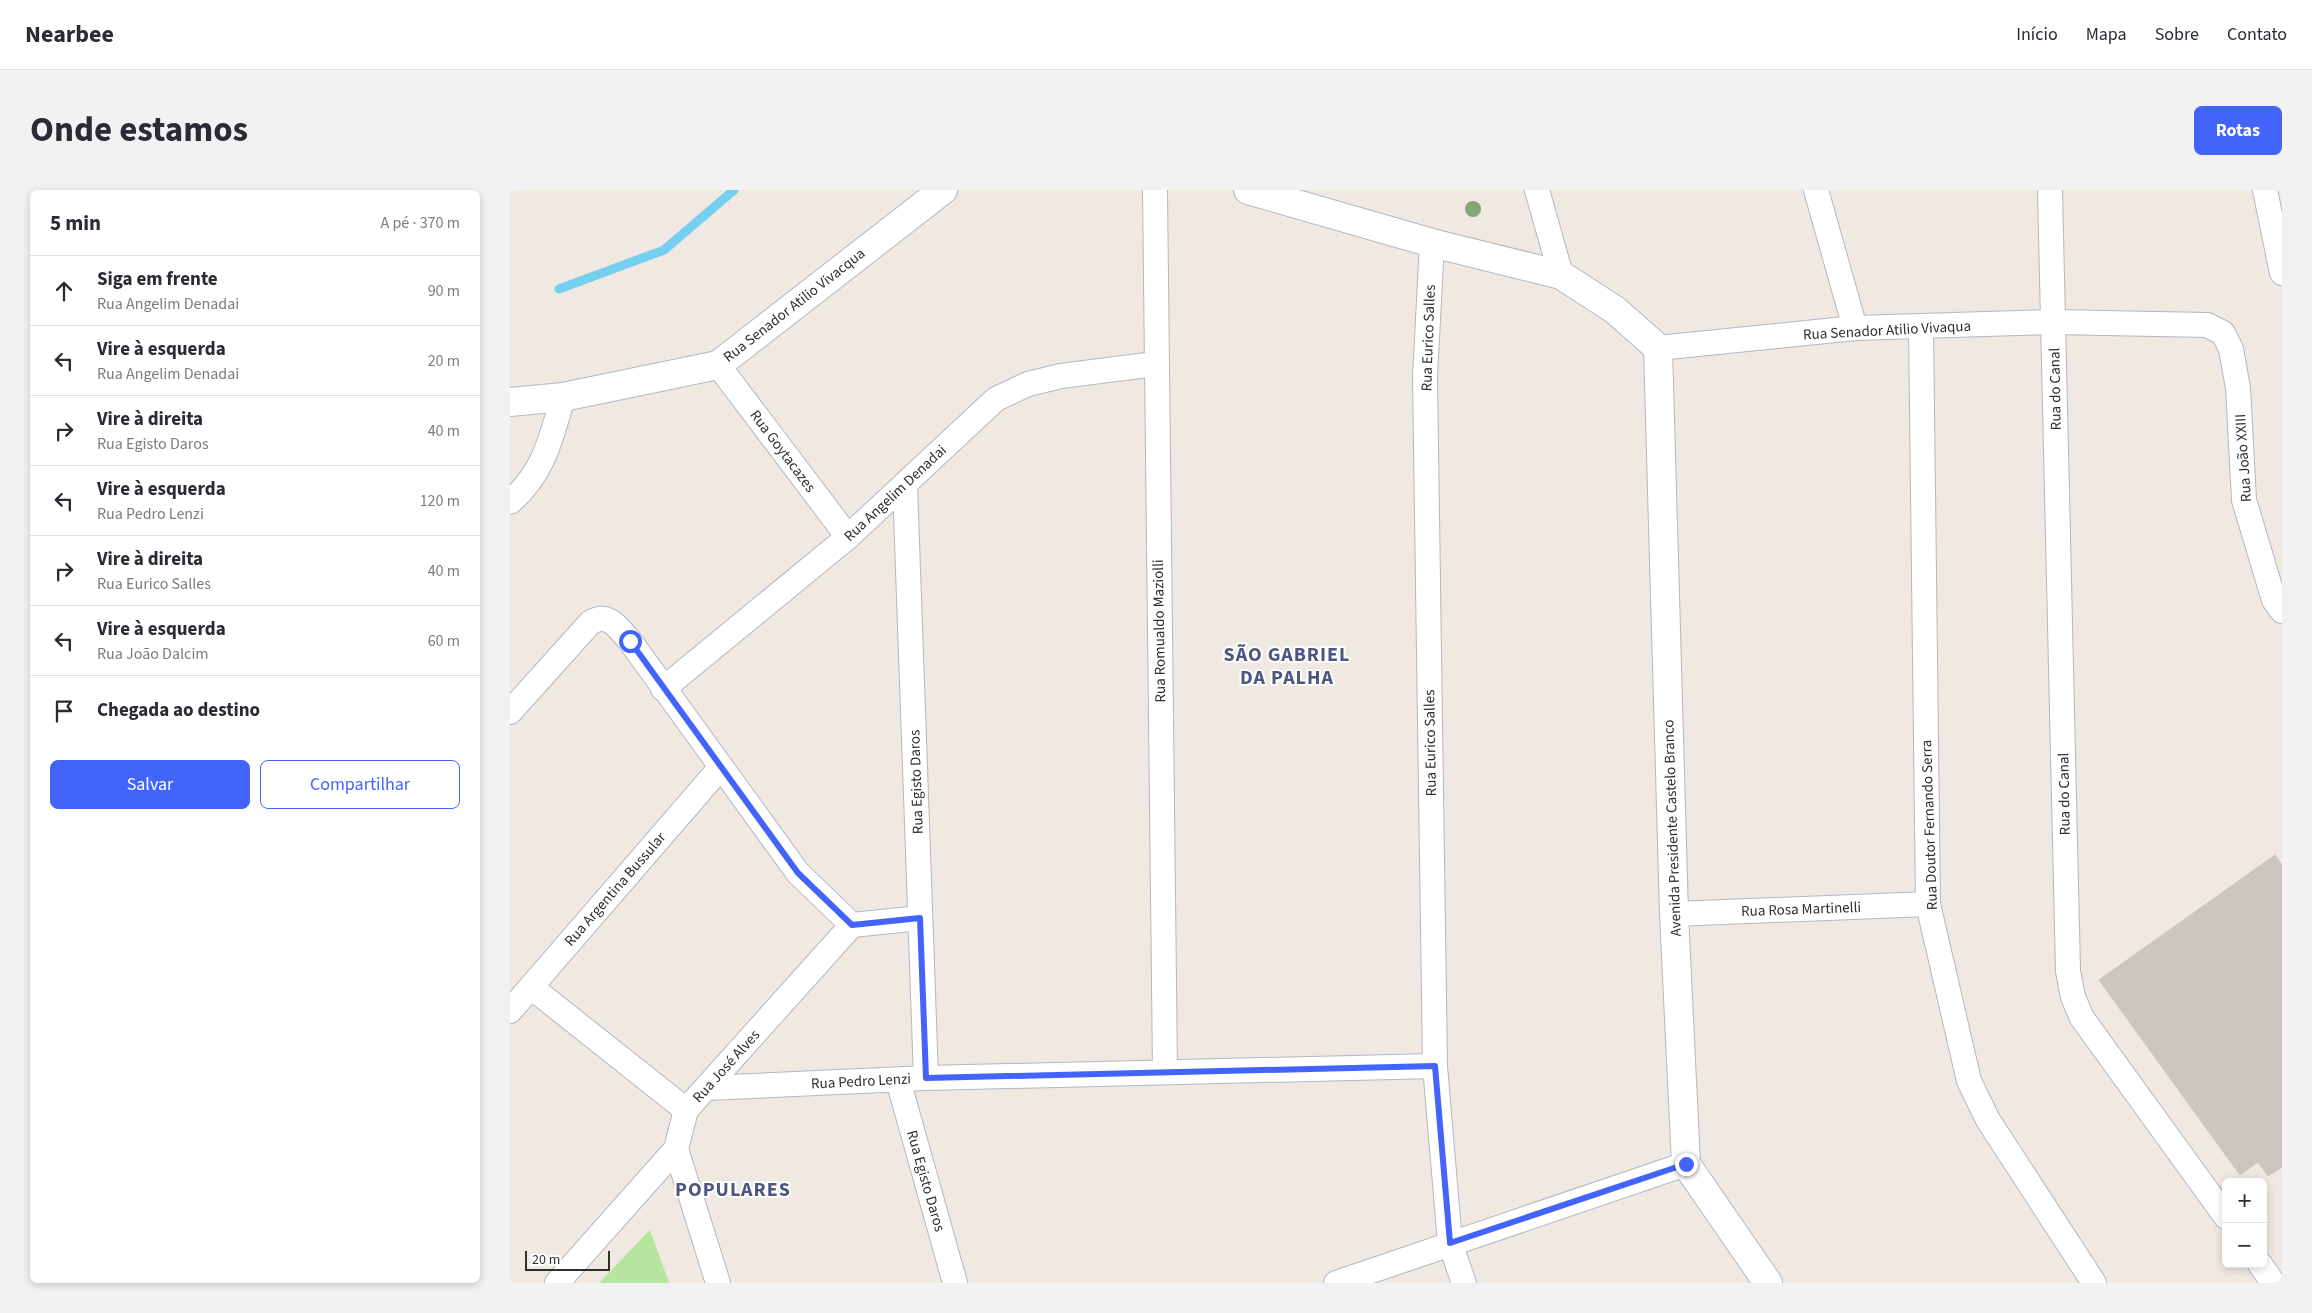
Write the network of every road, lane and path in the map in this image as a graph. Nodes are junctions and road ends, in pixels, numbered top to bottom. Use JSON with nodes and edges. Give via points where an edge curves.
{"nodes":[{"id":1,"x":943,"y":190,"type":"edge"},
{"id":2,"x":1155,"y":190,"type":"edge"},
{"id":3,"x":1248,"y":190,"type":"edge"},
{"id":4,"x":1537,"y":190,"type":"edge"},
{"id":5,"x":1816,"y":190,"type":"edge"},
{"id":6,"x":2050,"y":190,"type":"edge"},
{"id":7,"x":2264,"y":190,"type":"edge"},
{"id":8,"x":1432,"y":243,"type":"junction"},
{"id":9,"x":2282,"y":273,"type":"edge"},
{"id":10,"x":1561,"y":275,"type":"junction"},
{"id":11,"x":2054,"y":322,"type":"junction"},
{"id":12,"x":1921,"y":327,"type":"junction"},
{"id":13,"x":1855,"y":328,"type":"junction"},
{"id":14,"x":1658,"y":348,"type":"junction"},
{"id":15,"x":1155,"y":364,"type":"junction"},
{"id":16,"x":718,"y":365,"type":"junction"},
{"id":17,"x":2238,"y":388,"type":"joint"},
{"id":18,"x":562,"y":397,"type":"junction"},
{"id":19,"x":510,"y":402,"type":"edge"},
{"id":20,"x":905,"y":485,"type":"junction"},
{"id":21,"x":510,"y":502,"type":"edge"},
{"id":22,"x":848,"y":537,"type":"junction"},
{"id":23,"x":2282,"y":610,"type":"edge"},
{"id":24,"x":663,"y":689,"type":"junction"},
{"id":25,"x":510,"y":712,"type":"edge"},
{"id":26,"x":721,"y":767,"type":"junction"},
{"id":27,"x":1928,"y":904,"type":"junction"},
{"id":28,"x":1674,"y":914,"type":"junction"},
{"id":29,"x":920,"y":918,"type":"junction"},
{"id":30,"x":852,"y":925,"type":"junction"},
{"id":31,"x":531,"y":987,"type":"junction"},
{"id":32,"x":510,"y":1011,"type":"edge"},
{"id":33,"x":1435,"y":1066,"type":"junction"},
{"id":34,"x":1165,"y":1072,"type":"junction"},
{"id":35,"x":926,"y":1078,"type":"junction"},
{"id":36,"x":898,"y":1080,"type":"junction"},
{"id":37,"x":707,"y":1088,"type":"junction"},
{"id":38,"x":686,"y":1110,"type":"junction"},
{"id":39,"x":676,"y":1149,"type":"junction"},
{"id":40,"x":1686,"y":1164,"type":"junction"},
{"id":41,"x":2222,"y":1211,"type":"edge"},
{"id":42,"x":1450,"y":1243,"type":"junction"},
{"id":43,"x":2263,"y":1268,"type":"edge"},
{"id":44,"x":557,"y":1283,"type":"edge"},
{"id":45,"x":718,"y":1283,"type":"edge"},
{"id":46,"x":955,"y":1283,"type":"edge"},
{"id":47,"x":1336,"y":1283,"type":"edge"},
{"id":48,"x":1464,"y":1283,"type":"edge"},
{"id":49,"x":1768,"y":1283,"type":"edge"},
{"id":50,"x":2094,"y":1283,"type":"edge"},
{"id":51,"x":2273,"y":1283,"type":"edge"}],
"edges":[{"from":1,"to":16,"type":"street","name":"Rua Senador Atilio Vivacqua"},
{"from":2,"to":15,"type":"street","name":"Rua Romualdo Maziolli"},
{"from":3,"to":8,"type":"street"},
{"from":4,"to":10,"type":"street"},
{"from":5,"to":13,"type":"street"},
{"from":6,"to":11,"type":"street","name":"Rua do Canal"},
{"from":7,"to":9,"type":"street"},
{"from":8,"to":10,"type":"street"},
{"from":8,"to":33,"type":"street","name":"Rua Eurico Salles","via":[[1425,377]]},
{"from":10,"to":14,"type":"street","via":[[1615,310]]},
{"from":11,"to":12,"type":"street","name":"Rua Senador Atilio Vivaqua"},
{"from":11,"to":17,"type":"street","name":"Rua Senador Atilio Vivaqua","via":[[2207,325],[2224,333],[2231,349]]},
{"from":11,"to":41,"type":"street","name":"Rua do Canal","via":[[2068,971],[2073,997],[2082,1018]]},
{"from":12,"to":13,"type":"street","name":"Rua Senador Atilio Vivaqua"},
{"from":12,"to":27,"type":"street","name":"Rua Doutor Fernando Serra"},
{"from":13,"to":14,"type":"street","name":"Rua Senador Atilio Vivaqua"},
{"from":14,"to":28,"type":"street","name":"Avenida Presidente Castelo Branco"},
{"from":15,"to":20,"type":"street","name":"Rua Angelim Denadai","via":[[1061,376],[1028,384],[996,399]]},
{"from":15,"to":34,"type":"street","name":"Rua Romualdo Maziolli"},
{"from":16,"to":18,"type":"street","name":"Rua Senador Atilio Vivacqua"},
{"from":16,"to":22,"type":"street","name":"Rua Goytacazes"},
{"from":17,"to":23,"type":"street","name":"Rua João XXIII","via":[[2244,500],[2274,600]]},
{"from":18,"to":19,"type":"street","name":"Rua Senador Atilio Vivacqua"},
{"from":18,"to":21,"type":"street","via":[[545,457],[525,489]]},
{"from":20,"to":22,"type":"street","name":"Rua Angelim Denadai"},
{"from":20,"to":29,"type":"street","name":"Rua Egisto Daros"},
{"from":22,"to":24,"type":"street","name":"Rua Angelim Denadai"},
{"from":24,"to":25,"type":"street","via":[[630,641],[611,619],[603,618],[590,623]]},
{"from":24,"to":26,"type":"street"},
{"from":26,"to":30,"type":"street","via":[[798,873]]},
{"from":26,"to":31,"type":"street","name":"Rua Argentina Bussular"},
{"from":27,"to":28,"type":"street","name":"Rua Rosa Martinelli"},
{"from":27,"to":50,"type":"street","name":"Rua Doutor Fernando Serra","via":[[1969,1081],[1988,1120]]},
{"from":28,"to":40,"type":"street","name":"Avenida Presidente Castelo Branco"},
{"from":29,"to":30,"type":"street"},
{"from":29,"to":35,"type":"street","name":"Rua Egisto Daros"},
{"from":30,"to":37,"type":"street","name":"Rua José Alves"},
{"from":31,"to":32,"type":"street","name":"Rua Argentina Bussular"},
{"from":31,"to":38,"type":"street"},
{"from":33,"to":34,"type":"street","name":"Rua Pedro Lenzi"},
{"from":33,"to":42,"type":"street","name":"Rua Eurico Salles"},
{"from":34,"to":35,"type":"street","name":"Rua Pedro Lenzi"},
{"from":35,"to":36,"type":"street","name":"Rua Pedro Lenzi"},
{"from":36,"to":37,"type":"street","name":"Rua Pedro Lenzi"},
{"from":36,"to":46,"type":"street","name":"Rua Egisto Daros"},
{"from":37,"to":38,"type":"street","name":"Rua José Alves"},
{"from":38,"to":39,"type":"street","name":"Rua José Alves"},
{"from":39,"to":44,"type":"street","name":"Rua José Alves"},
{"from":39,"to":45,"type":"street"},
{"from":40,"to":42,"type":"street"},
{"from":40,"to":49,"type":"street"},
{"from":42,"to":47,"type":"street"},
{"from":42,"to":48,"type":"street","name":"Rua Eurico Salles"},
{"from":43,"to":51,"type":"street"}]}
